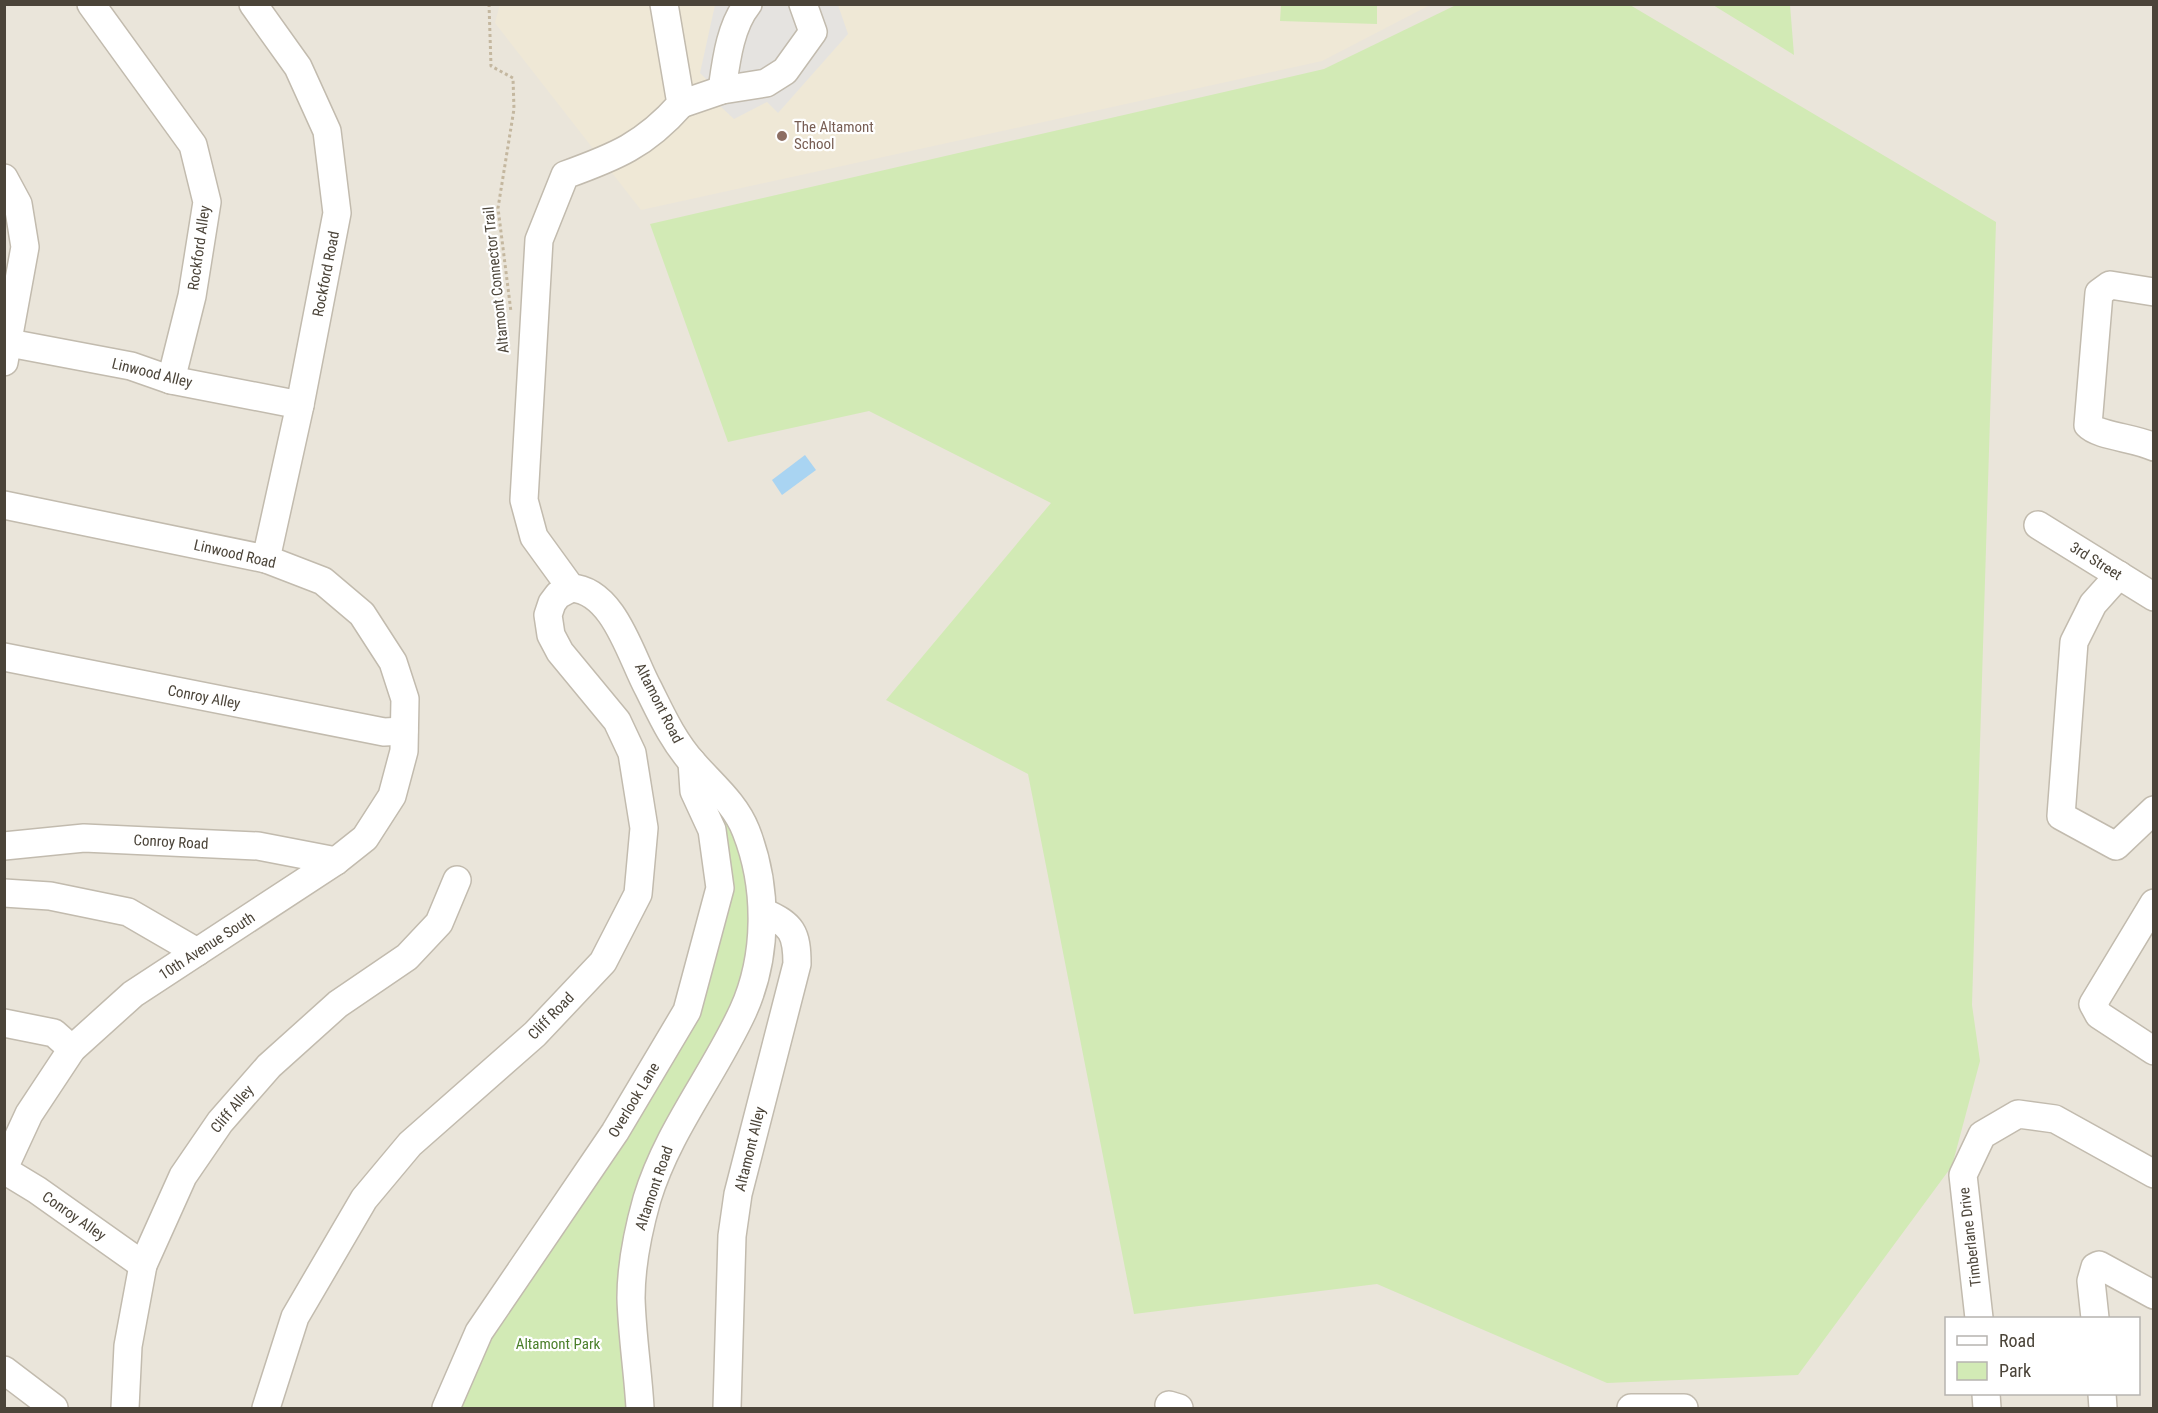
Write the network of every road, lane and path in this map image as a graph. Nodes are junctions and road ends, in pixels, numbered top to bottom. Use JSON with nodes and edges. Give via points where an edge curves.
{"nodes":[{"id":1,"x":91,"y":4,"type":"edge"},
{"id":2,"x":253,"y":4,"type":"edge"},
{"id":3,"x":489,"y":4,"type":"edge"},
{"id":4,"x":664,"y":4,"type":"edge"},
{"id":5,"x":748,"y":4,"type":"edge"},
{"id":6,"x":803,"y":4,"type":"edge"},
{"id":7,"x":723,"y":90,"type":"junction"},
{"id":8,"x":681,"y":104,"type":"junction"},
{"id":9,"x":4,"y":178,"type":"edge"},
{"id":10,"x":2154,"y":292,"type":"edge"},
{"id":11,"x":513,"y":321,"type":"dead end"},
{"id":12,"x":6,"y":349,"type":"edge"},
{"id":13,"x":171,"y":380,"type":"junction"},
{"id":14,"x":300,"y":405,"type":"junction"},
{"id":15,"x":2154,"y":447,"type":"edge"},
{"id":16,"x":4,"y":505,"type":"edge"},
{"id":17,"x":2038,"y":525,"type":"dead end"},
{"id":18,"x":266,"y":559,"type":"junction"},
{"id":19,"x":2119,"y":575,"type":"junction"},
{"id":20,"x":571,"y":588,"type":"junction"},
{"id":21,"x":2154,"y":597,"type":"edge"},
{"id":22,"x":4,"y":657,"type":"edge"},
{"id":23,"x":404,"y":731,"type":"junction"},
{"id":24,"x":692,"y":762,"type":"junction"},
{"id":25,"x":2154,"y":810,"type":"edge"},
{"id":26,"x":4,"y":846,"type":"edge"},
{"id":27,"x":336,"y":861,"type":"junction"},
{"id":28,"x":457,"y":880,"type":"dead end"},
{"id":29,"x":4,"y":893,"type":"edge"},
{"id":30,"x":2154,"y":903,"type":"edge"},
{"id":31,"x":763,"y":912,"type":"junction"},
{"id":32,"x":197,"y":952,"type":"junction"},
{"id":33,"x":4,"y":1023,"type":"edge"},
{"id":34,"x":72,"y":1049,"type":"junction"},
{"id":35,"x":2154,"y":1051,"type":"edge"},
{"id":36,"x":4,"y":1169,"type":"edge"},
{"id":37,"x":2154,"y":1174,"type":"edge"},
{"id":38,"x":143,"y":1265,"type":"junction"},
{"id":39,"x":2154,"y":1295,"type":"edge"},
{"id":40,"x":1979,"y":1317,"type":"edge"},
{"id":41,"x":2095,"y":1317,"type":"edge"},
{"id":42,"x":4,"y":1370,"type":"edge"},
{"id":43,"x":54,"y":1408,"type":"edge"},
{"id":44,"x":125,"y":1408,"type":"edge"},
{"id":45,"x":266,"y":1408,"type":"edge"},
{"id":46,"x":446,"y":1408,"type":"edge"},
{"id":47,"x":640,"y":1408,"type":"edge"},
{"id":48,"x":726,"y":1408,"type":"edge"},
{"id":49,"x":1631,"y":1408,"type":"edge"},
{"id":50,"x":1684,"y":1408,"type":"edge"}],
"edges":[{"from":1,"to":13,"type":"street","name":"Rockford Alley","via":[[193,145],[207,202],[192,296]]},
{"from":2,"to":14,"type":"street","name":"Rockford Road","via":[[298,67],[327,131],[338,213]]},
{"from":3,"to":11,"type":"path","name":"Altamont Connector Trail","via":[[491,66],[513,78],[514,109],[498,208]]},
{"from":4,"to":8,"type":"street"},
{"from":5,"to":7,"type":"street","via":[[741,13],[726,62]]},
{"from":6,"to":7,"type":"street","via":[[813,32],[784,71],[766,83]]},
{"from":7,"to":8,"type":"street"},
{"from":8,"to":20,"type":"street","via":[[661,126],[617,157],[565,175],[539,240],[524,500],[534,537]]},
{"from":9,"to":12,"type":"street","via":[[18,204],[26,247]]},
{"from":10,"to":15,"type":"street","via":[[2110,285],[2099,293],[2088,425],[2094,431]]},
{"from":12,"to":13,"type":"street","name":"Linwood Alley","via":[[131,366]]},
{"from":13,"to":14,"type":"street","name":"Linwood Alley"},
{"from":14,"to":18,"type":"street","name":"Rockford Road"},
{"from":16,"to":18,"type":"street","name":"Linwood Road"},
{"from":17,"to":19,"type":"street","name":"3rd Street"},
{"from":18,"to":23,"type":"street","name":"Linwood Road","via":[[322,581],[362,614],[393,662],[405,699]]},
{"from":19,"to":21,"type":"street","name":"3rd Street"},
{"from":19,"to":25,"type":"street","via":[[2093,604],[2074,642],[2061,816],[2116,846]]},
{"from":20,"to":24,"type":"street","name":"Altamont Road","via":[[582,588],[595,595],[604,606],[632,649],[671,733]]},
{"from":20,"to":45,"type":"street","name":"Cliff Road","via":[[552,603],[548,615],[551,635],[560,652],[616,721],[632,753],[644,828],[638,894],[603,962],[535,1034],[410,1144],[363,1199],[295,1317]]},
{"from":22,"to":23,"type":"street","name":"Conroy Alley","via":[[384,732]]},
{"from":23,"to":27,"type":"street","name":"10th Avenue South","via":[[404,751],[392,796],[365,838]]},
{"from":24,"to":31,"type":"street","name":"Altamont Road","via":[[723,794],[746,831]]},
{"from":24,"to":46,"type":"street","name":"Overlook Lane","via":[[694,791],[712,830],[720,888],[687,1011],[615,1132],[479,1332]]},
{"from":26,"to":27,"type":"street","name":"Conroy Road","via":[[84,838],[258,846]]},
{"from":27,"to":32,"type":"street","name":"10th Avenue South"},
{"from":28,"to":38,"type":"street","name":"Cliff Alley","via":[[439,922],[407,957],[338,1004],[268,1066],[219,1122],[183,1176]]},
{"from":29,"to":32,"type":"street","via":[[50,896],[128,912]]},
{"from":30,"to":35,"type":"street","via":[[2093,1004],[2099,1015]]},
{"from":31,"to":47,"type":"street","name":"Altamont Road","via":[[761,944],[744,1009],[661,1158],[637,1238],[631,1299]]},
{"from":31,"to":48,"type":"street","name":"Altamont Alley","via":[[789,927],[797,942],[797,964],[738,1194],[732,1236]]},
{"from":32,"to":34,"type":"street","name":"10th Avenue South","via":[[133,994]]},
{"from":33,"to":34,"type":"street","via":[[54,1033]]},
{"from":34,"to":36,"type":"street","name":"10th Avenue South","via":[[29,1114]]},
{"from":36,"to":38,"type":"street","name":"Conroy Alley"},
{"from":37,"to":40,"type":"street","name":"Timberlane Drive","via":[[2055,1119],[2018,1114],[1982,1135],[1963,1175]]},
{"from":38,"to":44,"type":"street","name":"Cliff Alley","via":[[128,1346]]},
{"from":39,"to":41,"type":"street","via":[[2099,1264],[2091,1281]]},
{"from":42,"to":43,"type":"street"},
{"from":49,"to":50,"type":"street"}]}
